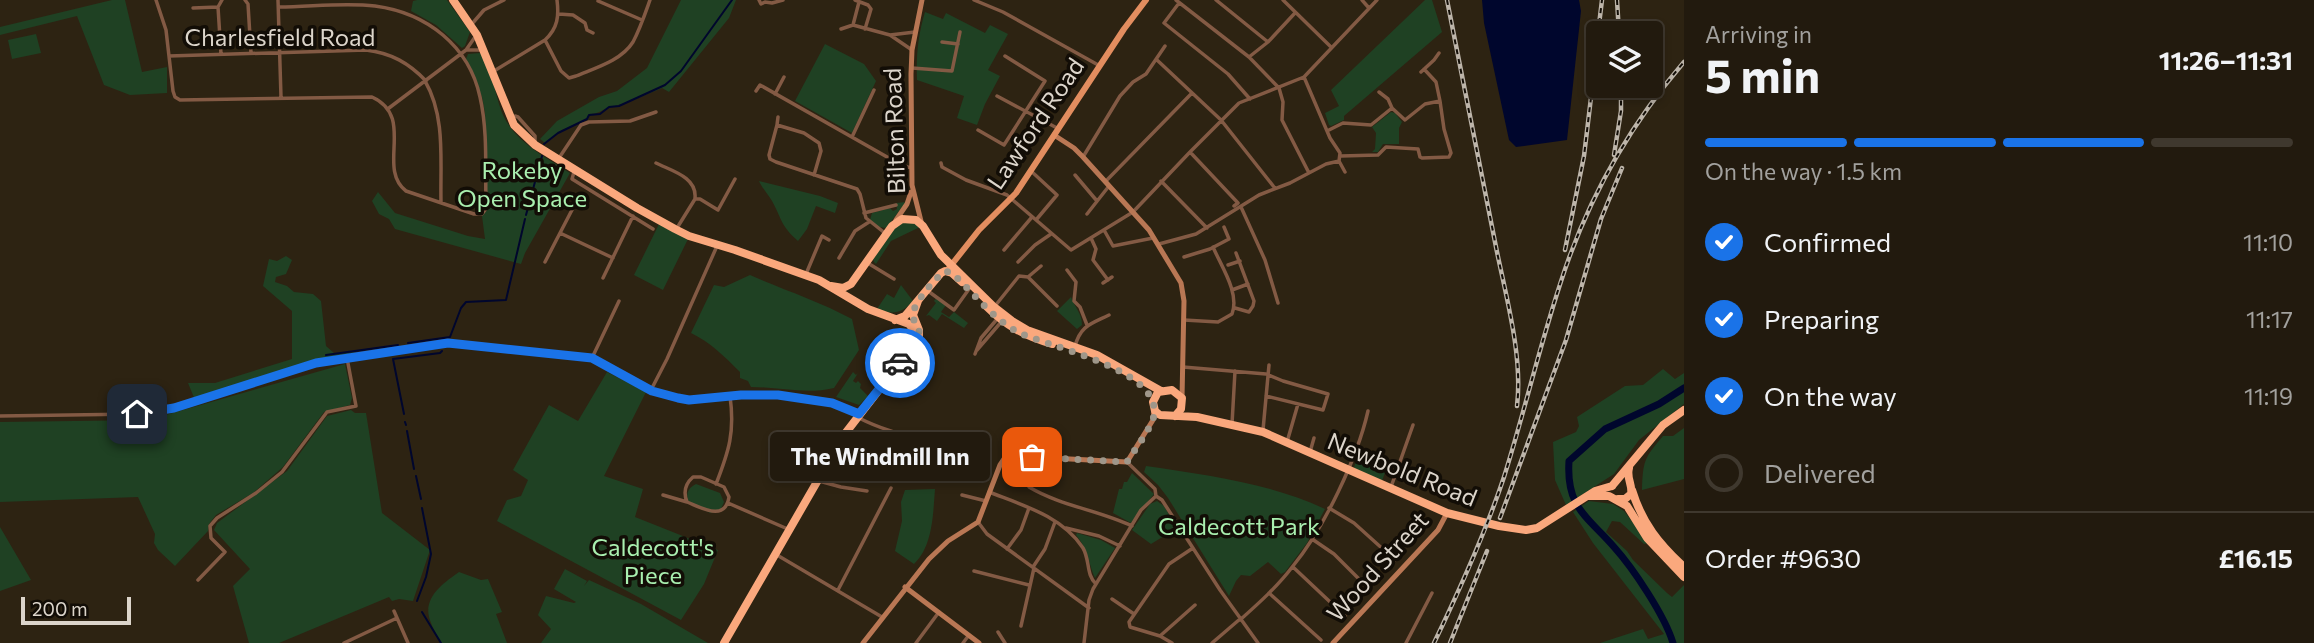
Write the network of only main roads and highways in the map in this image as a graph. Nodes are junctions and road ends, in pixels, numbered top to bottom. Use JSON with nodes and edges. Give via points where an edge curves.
{"nodes":[{"id":1,"x":453,"y":0,"type":"edge"},
{"id":2,"x":922,"y":0,"type":"edge"},
{"id":3,"x":1146,"y":0,"type":"edge"},
{"id":4,"x":1054,"y":135,"type":"junction"},
{"id":5,"x":912,"y":185,"type":"junction"},
{"id":6,"x":892,"y":226,"type":"junction"},
{"id":7,"x":923,"y":226,"type":"junction"},
{"id":8,"x":941,"y":255,"type":"junction"},
{"id":9,"x":946,"y":270,"type":"junction"},
{"id":10,"x":851,"y":284,"type":"junction"},
{"id":11,"x":828,"y":286,"type":"junction"},
{"id":12,"x":918,"y":302,"type":"junction"},
{"id":13,"x":861,"y":305,"type":"junction"},
{"id":14,"x":1002,"y":317,"type":"junction"},
{"id":15,"x":895,"y":320,"type":"junction"},
{"id":16,"x":915,"y":342,"type":"junction"},
{"id":17,"x":1120,"y":370,"type":"junction"},
{"id":18,"x":1181,"y":377,"type":"junction"},
{"id":19,"x":1172,"y":390,"type":"junction"},
{"id":20,"x":1161,"y":391,"type":"junction"},
{"id":21,"x":1182,"y":400,"type":"junction"},
{"id":22,"x":1153,"y":404,"type":"junction"},
{"id":23,"x":1684,"y":410,"type":"edge"},
{"id":24,"x":1171,"y":416,"type":"junction"},
{"id":25,"x":1197,"y":417,"type":"junction"},
{"id":26,"x":1151,"y":423,"type":"junction"},
{"id":27,"x":1630,"y":463,"type":"junction"},
{"id":28,"x":1615,"y":483,"type":"junction"},
{"id":29,"x":1630,"y":486,"type":"junction"},
{"id":30,"x":1586,"y":498,"type":"junction"},
{"id":31,"x":1617,"y":499,"type":"junction"},
{"id":32,"x":1447,"y":513,"type":"junction"},
{"id":33,"x":1684,"y":567,"type":"edge"},
{"id":34,"x":1684,"y":577,"type":"edge"},
{"id":35,"x":905,"y":587,"type":"junction"},
{"id":36,"x":724,"y":643,"type":"edge"},
{"id":37,"x":863,"y":643,"type":"edge"},
{"id":38,"x":979,"y":643,"type":"edge"},
{"id":39,"x":1333,"y":643,"type":"edge"}],
"edges":[{"from":1,"to":11,"type":"highway","via":[[484,50],[510,118],[534,145],[635,213]]},
{"from":2,"to":5,"type":"main road","name":"Bilton Road","via":[[912,50]]},
{"from":3,"to":4,"type":"main road","name":"Lawford Road"},
{"from":4,"to":9,"type":"main road","name":"Lawford Road","via":[[1011,199]]},
{"from":4,"to":18,"type":"main road","via":[[1083,157],[1164,252],[1183,290]]},
{"from":5,"to":6,"type":"main road","via":[[907,204]]},
{"from":5,"to":7,"type":"main road","name":"Bilton Road"},
{"from":6,"to":7,"type":"highway","via":[[909,218]]},
{"from":6,"to":10,"type":"highway"},
{"from":7,"to":8,"type":"highway","name":"Bilton Road"},
{"from":8,"to":9,"type":"highway","name":"Bilton Road"},
{"from":8,"to":9,"type":"highway"},
{"from":9,"to":12,"type":"highway"},
{"from":9,"to":14,"type":"highway"},
{"from":9,"to":14,"type":"highway"},
{"from":10,"to":11,"type":"highway"},
{"from":10,"to":13,"type":"highway","via":[[852,296]]},
{"from":11,"to":13,"type":"highway"},
{"from":12,"to":15,"type":"highway"},
{"from":12,"to":16,"type":"highway","via":[[913,313],[919,330]]},
{"from":13,"to":15,"type":"highway"},
{"from":14,"to":17,"type":"highway"},
{"from":14,"to":17,"type":"highway","via":[[1029,337]]},
{"from":15,"to":16,"type":"highway","via":[[912,326]]},
{"from":16,"to":36,"type":"highway","via":[[858,415]]},
{"from":17,"to":20,"type":"highway"},
{"from":17,"to":22,"type":"highway","via":[[1145,389]]},
{"from":18,"to":19,"type":"main road"},
{"from":18,"to":21,"type":"main road"},
{"from":19,"to":20,"type":"highway"},
{"from":19,"to":21,"type":"highway"},
{"from":20,"to":22,"type":"highway"},
{"from":21,"to":24,"type":"highway","via":[[1181,409]]},
{"from":21,"to":25,"type":"highway","via":[[1186,410]]},
{"from":22,"to":24,"type":"highway","via":[[1155,411]]},
{"from":22,"to":26,"type":"main road"},
{"from":23,"to":27,"type":"highway","via":[[1663,425]]},
{"from":24,"to":25,"type":"highway","name":"Newbold Road"},
{"from":24,"to":26,"type":"main road"},
{"from":25,"to":32,"type":"highway","name":"Newbold Road","via":[[1263,432]]},
{"from":26,"to":35,"type":"main road","via":[[1127,462],[1011,455],[1002,462],[978,522],[948,541]]},
{"from":27,"to":28,"type":"highway"},
{"from":27,"to":29,"type":"highway"},
{"from":28,"to":29,"type":"highway"},
{"from":28,"to":30,"type":"highway","name":"Newbold Road"},
{"from":28,"to":31,"type":"highway","via":[[1612,492]]},
{"from":29,"to":31,"type":"highway","via":[[1628,498]]},
{"from":29,"to":33,"type":"highway","via":[[1651,533]]},
{"from":30,"to":31,"type":"highway"},
{"from":30,"to":32,"type":"highway","name":"Newbold Road","via":[[1543,526],[1526,530]]},
{"from":31,"to":34,"type":"highway"},
{"from":32,"to":39,"type":"main road","name":"Wood Street","via":[[1438,530]]},
{"from":35,"to":37,"type":"main road"},
{"from":35,"to":38,"type":"main road"}]}
